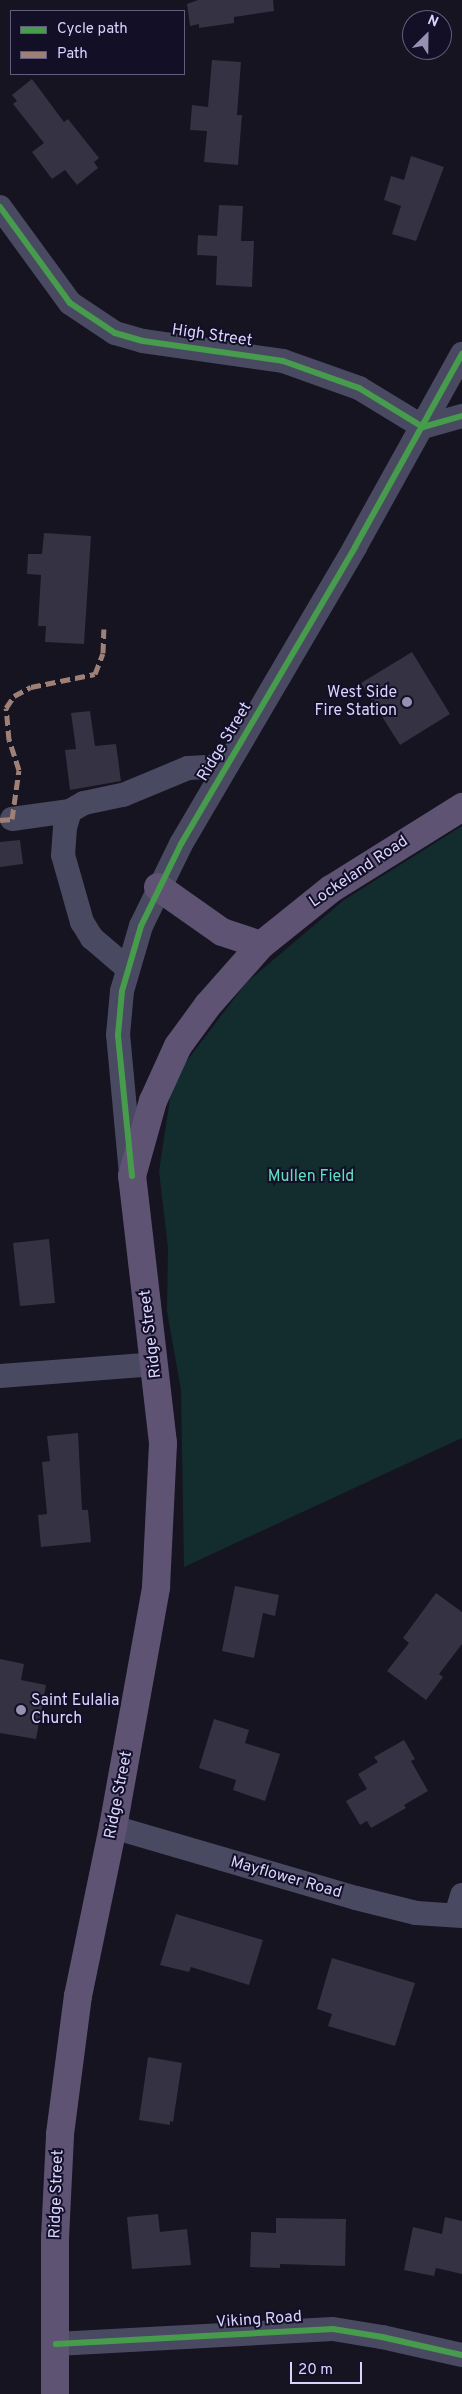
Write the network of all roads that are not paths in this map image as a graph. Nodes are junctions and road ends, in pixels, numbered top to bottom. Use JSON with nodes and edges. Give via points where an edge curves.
{"nodes":[{"id":1,"x":0,"y":207,"type":"edge"},
{"id":2,"x":462,"y":354,"type":"edge"},
{"id":3,"x":462,"y":416,"type":"edge"},
{"id":4,"x":423,"y":427,"type":"junction"},
{"id":5,"x":226,"y":766,"type":"junction"},
{"id":6,"x":462,"y":807,"type":"edge"},
{"id":7,"x":70,"y":811,"type":"junction"},
{"id":8,"x":12,"y":819,"type":"dead end"},
{"id":9,"x":158,"y":887,"type":"junction"},
{"id":10,"x":261,"y":945,"type":"junction"},
{"id":11,"x":127,"y":968,"type":"junction"},
{"id":12,"x":132,"y":1176,"type":"junction"},
{"id":13,"x":155,"y":1364,"type":"junction"},
{"id":14,"x":0,"y":1376,"type":"edge"},
{"id":15,"x":113,"y":1827,"type":"junction"},
{"id":16,"x":460,"y":1909,"type":"edge"},
{"id":17,"x":56,"y":2344,"type":"junction"},
{"id":18,"x":462,"y":2355,"type":"edge"},
{"id":19,"x":55,"y":2394,"type":"edge"}],
"edges":[{"from":1,"to":4,"type":"street","name":"High Street","via":[[70,303],[115,333],[143,341],[282,361],[359,388]]},
{"from":2,"to":4,"type":"street","name":"Ridge Street"},
{"from":3,"to":4,"type":"street"},
{"from":4,"to":5,"type":"street","name":"Ridge Street"},
{"from":5,"to":7,"type":"street","via":[[174,772],[123,795],[84,803]]},
{"from":5,"to":9,"type":"street","name":"Ridge Street"},
{"from":6,"to":10,"type":"main road","name":"Lockeland Road","via":[[331,890]]},
{"from":7,"to":8,"type":"street"},
{"from":7,"to":11,"type":"street","via":[[63,855],[82,922],[92,938]]},
{"from":9,"to":10,"type":"main road","via":[[216,929]]},
{"from":9,"to":11,"type":"street","name":"Ridge Street"},
{"from":10,"to":12,"type":"main road","name":"Lockeland Road","via":[[178,1046],[153,1101]]},
{"from":11,"to":12,"type":"street","name":"Ridge Street","via":[[118,1035]]},
{"from":12,"to":13,"type":"main road","name":"Ridge Street"},
{"from":13,"to":14,"type":"street"},
{"from":13,"to":15,"type":"main road","name":"Ridge Street","via":[[163,1443],[156,1587]]},
{"from":15,"to":16,"type":"street","name":"Mayflower Road","via":[[416,1913]]},
{"from":15,"to":17,"type":"main road","name":"Ridge Street","via":[[78,1996],[60,2134],[54,2238]]},
{"from":17,"to":18,"type":"street","name":"Viking Road","via":[[333,2329],[382,2336]]},
{"from":17,"to":19,"type":"main road","name":"Ridge Street"}]}
